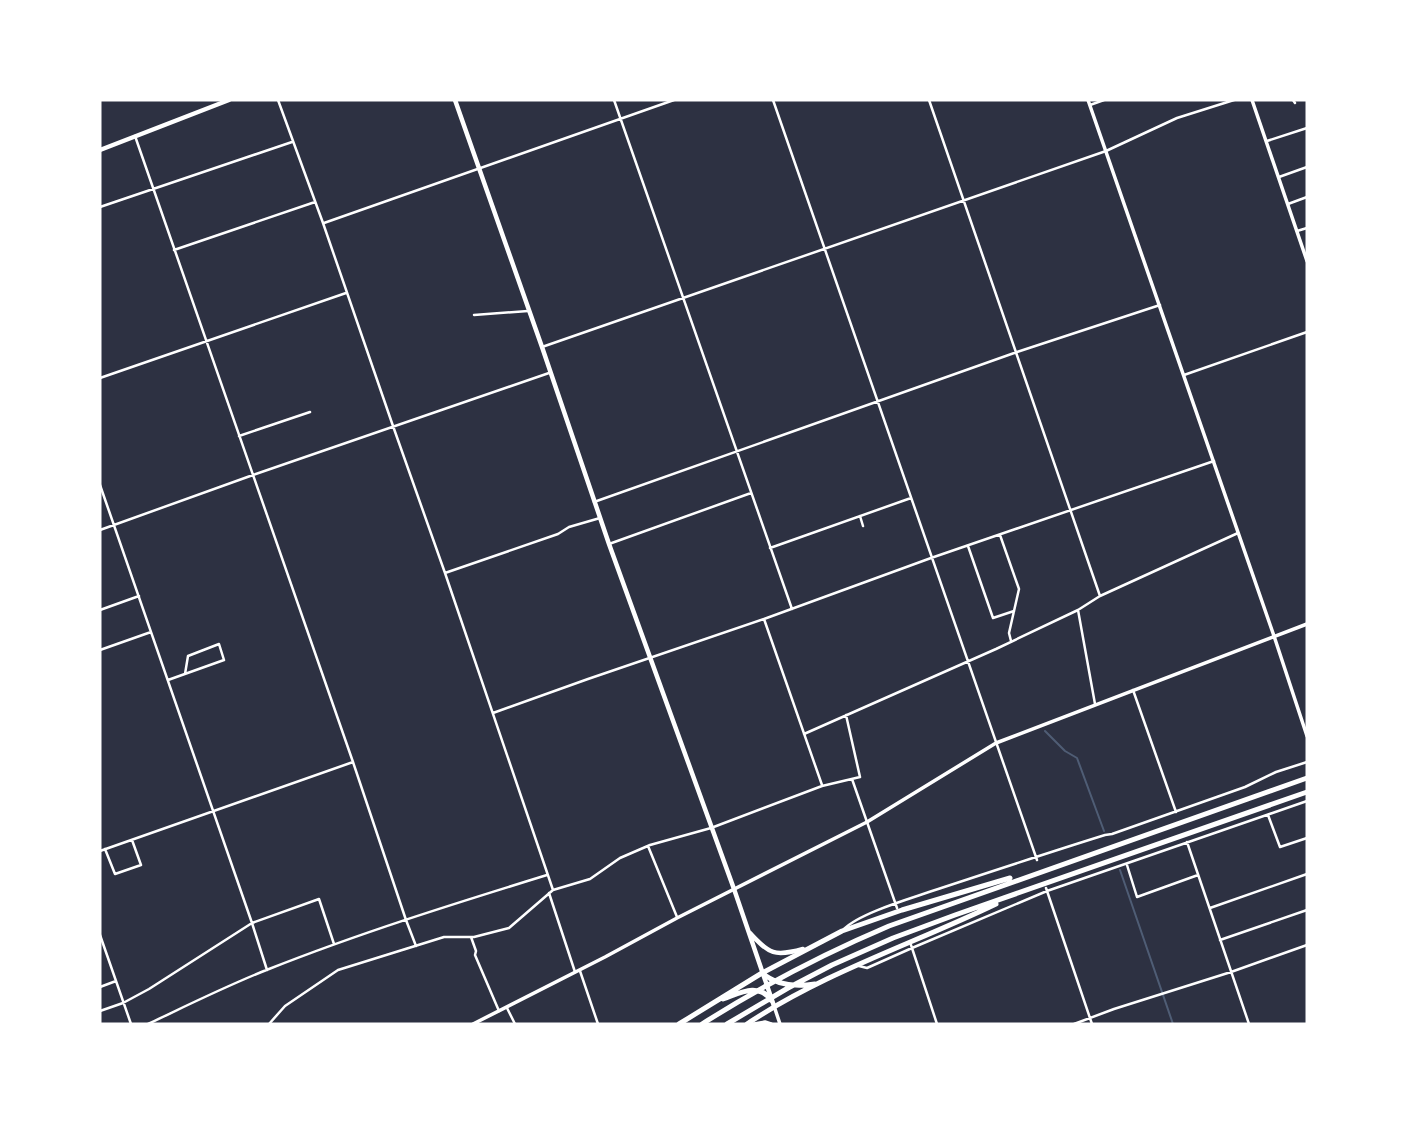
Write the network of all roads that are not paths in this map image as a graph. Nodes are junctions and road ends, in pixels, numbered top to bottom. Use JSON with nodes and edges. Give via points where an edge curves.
{"nodes":[{"id":1,"x":229,"y":100,"type":"edge"},
{"id":2,"x":278,"y":100,"type":"edge"},
{"id":3,"x":455,"y":100,"type":"edge"},
{"id":4,"x":614,"y":100,"type":"edge"},
{"id":5,"x":674,"y":100,"type":"edge"},
{"id":6,"x":773,"y":100,"type":"edge"},
{"id":7,"x":929,"y":100,"type":"edge"},
{"id":8,"x":1104,"y":100,"type":"edge"},
{"id":9,"x":1234,"y":100,"type":"edge"},
{"id":10,"x":1252,"y":100,"type":"edge"},
{"id":11,"x":1089,"y":102,"type":"edge"},
{"id":12,"x":621,"y":118,"type":"junction"},
{"id":13,"x":1307,"y":128,"type":"edge"},
{"id":14,"x":135,"y":136,"type":"junction"},
{"id":15,"x":1267,"y":141,"type":"junction"},
{"id":16,"x":293,"y":142,"type":"junction"},
{"id":17,"x":100,"y":150,"type":"edge"},
{"id":18,"x":1106,"y":151,"type":"junction"},
{"id":19,"x":1307,"y":167,"type":"edge"},
{"id":20,"x":480,"y":168,"type":"junction"},
{"id":21,"x":1279,"y":177,"type":"junction"},
{"id":22,"x":153,"y":189,"type":"junction"},
{"id":23,"x":1307,"y":197,"type":"edge"},
{"id":24,"x":963,"y":201,"type":"junction"},
{"id":25,"x":315,"y":202,"type":"junction"},
{"id":26,"x":1288,"y":204,"type":"junction"},
{"id":27,"x":100,"y":207,"type":"edge"},
{"id":28,"x":323,"y":223,"type":"junction"},
{"id":29,"x":1307,"y":228,"type":"edge"},
{"id":30,"x":1297,"y":231,"type":"junction"},
{"id":31,"x":825,"y":248,"type":"junction"},
{"id":32,"x":174,"y":250,"type":"junction"},
{"id":33,"x":1307,"y":261,"type":"edge"},
{"id":34,"x":346,"y":293,"type":"junction"},
{"id":35,"x":684,"y":297,"type":"junction"},
{"id":36,"x":1160,"y":305,"type":"junction"},
{"id":37,"x":528,"y":311,"type":"junction"},
{"id":38,"x":474,"y":315,"type":"dead end"},
{"id":39,"x":1307,"y":332,"type":"edge"},
{"id":40,"x":206,"y":341,"type":"junction"},
{"id":41,"x":542,"y":347,"type":"junction"},
{"id":42,"x":1017,"y":352,"type":"junction"},
{"id":43,"x":550,"y":372,"type":"junction"},
{"id":44,"x":1184,"y":375,"type":"junction"},
{"id":45,"x":100,"y":378,"type":"edge"},
{"id":46,"x":878,"y":401,"type":"junction"},
{"id":47,"x":310,"y":412,"type":"dead end"},
{"id":48,"x":393,"y":426,"type":"junction"},
{"id":49,"x":239,"y":436,"type":"junction"},
{"id":50,"x":735,"y":451,"type":"junction"},
{"id":51,"x":1214,"y":461,"type":"junction"},
{"id":52,"x":253,"y":475,"type":"junction"},
{"id":53,"x":100,"y":485,"type":"edge"},
{"id":54,"x":751,"y":493,"type":"junction"},
{"id":55,"x":911,"y":498,"type":"junction"},
{"id":56,"x":594,"y":502,"type":"junction"},
{"id":57,"x":1071,"y":511,"type":"junction"},
{"id":58,"x":860,"y":516,"type":"junction"},
{"id":59,"x":600,"y":518,"type":"junction"},
{"id":60,"x":114,"y":525,"type":"junction"},
{"id":61,"x":863,"y":526,"type":"dead end"},
{"id":62,"x":100,"y":530,"type":"edge"},
{"id":63,"x":1238,"y":533,"type":"junction"},
{"id":64,"x":1000,"y":535,"type":"junction"},
{"id":65,"x":609,"y":544,"type":"junction"},
{"id":66,"x":968,"y":545,"type":"junction"},
{"id":67,"x":770,"y":548,"type":"junction"},
{"id":68,"x":932,"y":558,"type":"junction"},
{"id":69,"x":445,"y":573,"type":"junction"},
{"id":70,"x":139,"y":596,"type":"junction"},
{"id":71,"x":1100,"y":596,"type":"junction"},
{"id":72,"x":792,"y":609,"type":"junction"},
{"id":73,"x":100,"y":610,"type":"edge"},
{"id":74,"x":1078,"y":610,"type":"junction"},
{"id":75,"x":1014,"y":611,"type":"junction"},
{"id":76,"x":764,"y":619,"type":"junction"},
{"id":77,"x":1307,"y":624,"type":"edge"},
{"id":78,"x":151,"y":632,"type":"junction"},
{"id":79,"x":1275,"y":636,"type":"junction"},
{"id":80,"x":1011,"y":642,"type":"junction"},
{"id":81,"x":100,"y":650,"type":"edge"},
{"id":82,"x":650,"y":657,"type":"junction"},
{"id":83,"x":967,"y":662,"type":"junction"},
{"id":84,"x":185,"y":674,"type":"junction"},
{"id":85,"x":168,"y":680,"type":"junction"},
{"id":86,"x":1133,"y":690,"type":"junction"},
{"id":87,"x":1095,"y":704,"type":"junction"},
{"id":88,"x":493,"y":713,"type":"junction"},
{"id":89,"x":846,"y":715,"type":"junction"},
{"id":90,"x":804,"y":734,"type":"junction"},
{"id":91,"x":1307,"y":736,"type":"edge"},
{"id":92,"x":996,"y":743,"type":"junction"},
{"id":93,"x":353,"y":762,"type":"junction"},
{"id":94,"x":1307,"y":762,"type":"edge"},
{"id":95,"x":1307,"y":778,"type":"edge"},
{"id":96,"x":852,"y":779,"type":"junction"},
{"id":97,"x":822,"y":786,"type":"junction"},
{"id":98,"x":1307,"y":792,"type":"edge"},
{"id":99,"x":1307,"y":801,"type":"edge"},
{"id":100,"x":1176,"y":811,"type":"junction"},
{"id":101,"x":214,"y":812,"type":"junction"},
{"id":102,"x":1268,"y":815,"type":"junction"},
{"id":103,"x":867,"y":822,"type":"junction"},
{"id":104,"x":711,"y":828,"type":"junction"},
{"id":105,"x":1307,"y":838,"type":"edge"},
{"id":106,"x":132,"y":839,"type":"junction"},
{"id":107,"x":1187,"y":842,"type":"junction"},
{"id":108,"x":648,"y":846,"type":"junction"},
{"id":109,"x":105,"y":849,"type":"junction"},
{"id":110,"x":100,"y":851,"type":"edge"},
{"id":111,"x":1036,"y":858,"type":"junction"},
{"id":112,"x":1076,"y":859,"type":"junction"},
{"id":113,"x":1127,"y":864,"type":"junction"},
{"id":114,"x":1307,"y":874,"type":"edge"},
{"id":115,"x":547,"y":875,"type":"junction"},
{"id":116,"x":1198,"y":875,"type":"junction"},
{"id":117,"x":734,"y":889,"type":"junction"},
{"id":118,"x":1047,"y":890,"type":"junction"},
{"id":119,"x":551,"y":891,"type":"junction"},
{"id":120,"x":1021,"y":892,"type":"junction"},
{"id":121,"x":896,"y":906,"type":"junction"},
{"id":122,"x":1210,"y":908,"type":"junction"},
{"id":123,"x":1307,"y":910,"type":"edge"},
{"id":124,"x":677,"y":918,"type":"junction"},
{"id":125,"x":406,"y":920,"type":"junction"},
{"id":126,"x":252,"y":923,"type":"junction"},
{"id":127,"x":747,"y":929,"type":"junction"},
{"id":128,"x":842,"y":931,"type":"junction"},
{"id":129,"x":100,"y":934,"type":"edge"},
{"id":130,"x":471,"y":937,"type":"junction"},
{"id":131,"x":1220,"y":940,"type":"junction"},
{"id":132,"x":819,"y":943,"type":"junction"},
{"id":133,"x":334,"y":944,"type":"junction"},
{"id":134,"x":1307,"y":944,"type":"edge"},
{"id":135,"x":416,"y":946,"type":"junction"},
{"id":136,"x":912,"y":946,"type":"junction"},
{"id":137,"x":857,"y":966,"type":"junction"},
{"id":138,"x":267,"y":970,"type":"junction"},
{"id":139,"x":577,"y":971,"type":"junction"},
{"id":140,"x":1231,"y":972,"type":"junction"},
{"id":141,"x":762,"y":973,"type":"junction"},
{"id":142,"x":116,"y":981,"type":"junction"},
{"id":143,"x":822,"y":983,"type":"junction"},
{"id":144,"x":100,"y":987,"type":"edge"},
{"id":145,"x":123,"y":1003,"type":"junction"},
{"id":146,"x":774,"y":1006,"type":"junction"},
{"id":147,"x":507,"y":1007,"type":"junction"},
{"id":148,"x":705,"y":1007,"type":"junction"},
{"id":149,"x":100,"y":1011,"type":"edge"},
{"id":150,"x":499,"y":1011,"type":"junction"},
{"id":151,"x":1090,"y":1019,"type":"junction"},
{"id":152,"x":131,"y":1024,"type":"edge"},
{"id":153,"x":148,"y":1024,"type":"edge"},
{"id":154,"x":269,"y":1024,"type":"edge"},
{"id":155,"x":473,"y":1024,"type":"edge"},
{"id":156,"x":515,"y":1024,"type":"edge"},
{"id":157,"x":598,"y":1024,"type":"edge"},
{"id":158,"x":679,"y":1024,"type":"edge"},
{"id":159,"x":702,"y":1024,"type":"edge"},
{"id":160,"x":727,"y":1024,"type":"edge"},
{"id":161,"x":747,"y":1024,"type":"edge"},
{"id":162,"x":754,"y":1024,"type":"edge"},
{"id":163,"x":771,"y":1024,"type":"edge"},
{"id":164,"x":780,"y":1024,"type":"edge"},
{"id":165,"x":937,"y":1024,"type":"edge"},
{"id":166,"x":1074,"y":1024,"type":"edge"},
{"id":167,"x":1092,"y":1024,"type":"edge"},
{"id":168,"x":1249,"y":1024,"type":"edge"}],
"edges":[{"from":1,"to":14,"type":"main road"},
{"from":2,"to":16,"type":"street"},
{"from":3,"to":20,"type":"main road"},
{"from":4,"to":12,"type":"street"},
{"from":5,"to":12,"type":"street"},
{"from":6,"to":31,"type":"street"},
{"from":7,"to":24,"type":"street"},
{"from":8,"to":11,"type":"street"},
{"from":9,"to":18,"type":"street","via":[[1177,118]]},
{"from":10,"to":15,"type":"street"},
{"from":11,"to":18,"type":"street"},
{"from":12,"to":20,"type":"street"},
{"from":12,"to":35,"type":"street"},
{"from":13,"to":15,"type":"street"},
{"from":14,"to":17,"type":"main road"},
{"from":14,"to":22,"type":"street"},
{"from":15,"to":21,"type":"street"},
{"from":16,"to":22,"type":"street"},
{"from":16,"to":25,"type":"street"},
{"from":18,"to":24,"type":"street"},
{"from":18,"to":36,"type":"street"},
{"from":19,"to":21,"type":"street"},
{"from":20,"to":28,"type":"street"},
{"from":20,"to":37,"type":"main road"},
{"from":21,"to":26,"type":"street"},
{"from":22,"to":27,"type":"street"},
{"from":22,"to":32,"type":"street"},
{"from":23,"to":26,"type":"street"},
{"from":24,"to":31,"type":"street"},
{"from":24,"to":42,"type":"street"},
{"from":25,"to":28,"type":"street"},
{"from":25,"to":32,"type":"street"},
{"from":26,"to":30,"type":"street"},
{"from":28,"to":34,"type":"street"},
{"from":29,"to":30,"type":"street"},
{"from":30,"to":33,"type":"street"},
{"from":31,"to":35,"type":"street"},
{"from":31,"to":46,"type":"street"},
{"from":32,"to":40,"type":"street"},
{"from":34,"to":40,"type":"street"},
{"from":34,"to":48,"type":"street"},
{"from":35,"to":41,"type":"street"},
{"from":35,"to":50,"type":"street"},
{"from":36,"to":42,"type":"street"},
{"from":36,"to":44,"type":"street"},
{"from":37,"to":38,"type":"street"},
{"from":37,"to":41,"type":"main road"},
{"from":39,"to":44,"type":"street"},
{"from":40,"to":45,"type":"street"},
{"from":40,"to":49,"type":"street"},
{"from":41,"to":43,"type":"main road"},
{"from":42,"to":46,"type":"street"},
{"from":42,"to":57,"type":"street"},
{"from":43,"to":48,"type":"street"},
{"from":43,"to":56,"type":"main road"},
{"from":44,"to":51,"type":"street"},
{"from":46,"to":50,"type":"street"},
{"from":46,"to":55,"type":"street"},
{"from":47,"to":49,"type":"street"},
{"from":48,"to":52,"type":"street"},
{"from":48,"to":69,"type":"street"},
{"from":49,"to":52,"type":"street"},
{"from":50,"to":54,"type":"street"},
{"from":50,"to":56,"type":"street"},
{"from":51,"to":57,"type":"street"},
{"from":51,"to":63,"type":"street"},
{"from":52,"to":60,"type":"street"},
{"from":52,"to":93,"type":"street"},
{"from":53,"to":60,"type":"street"},
{"from":54,"to":65,"type":"street"},
{"from":54,"to":67,"type":"street"},
{"from":55,"to":58,"type":"street"},
{"from":55,"to":68,"type":"street"},
{"from":56,"to":59,"type":"main road"},
{"from":57,"to":64,"type":"street"},
{"from":57,"to":71,"type":"street"},
{"from":58,"to":61,"type":"street"},
{"from":58,"to":67,"type":"street"},
{"from":59,"to":65,"type":"main road"},
{"from":59,"to":69,"type":"street"},
{"from":60,"to":62,"type":"street"},
{"from":60,"to":70,"type":"street"},
{"from":63,"to":71,"type":"street"},
{"from":63,"to":79,"type":"street"},
{"from":64,"to":66,"type":"street"},
{"from":64,"to":75,"type":"street","via":[[1019,589]]},
{"from":65,"to":82,"type":"main road"},
{"from":66,"to":68,"type":"street"},
{"from":66,"to":75,"type":"street","via":[[993,618]]},
{"from":67,"to":72,"type":"street"},
{"from":68,"to":72,"type":"street"},
{"from":68,"to":83,"type":"street"},
{"from":69,"to":88,"type":"street"},
{"from":70,"to":73,"type":"street"},
{"from":70,"to":78,"type":"street"},
{"from":71,"to":74,"type":"street"},
{"from":72,"to":76,"type":"street"},
{"from":74,"to":80,"type":"street"},
{"from":74,"to":87,"type":"street"},
{"from":75,"to":80,"type":"street"},
{"from":76,"to":82,"type":"street"},
{"from":76,"to":90,"type":"street"},
{"from":77,"to":79,"type":"street"},
{"from":78,"to":81,"type":"street"},
{"from":78,"to":85,"type":"street"},
{"from":79,"to":86,"type":"street"},
{"from":79,"to":91,"type":"street"},
{"from":80,"to":83,"type":"street"},
{"from":82,"to":88,"type":"street"},
{"from":82,"to":104,"type":"main road"},
{"from":83,"to":89,"type":"street"},
{"from":83,"to":92,"type":"street"},
{"from":84,"to":84,"type":"street","via":[[224,660],[219,644],[188,656]]},
{"from":84,"to":85,"type":"street"},
{"from":85,"to":101,"type":"street"},
{"from":86,"to":87,"type":"street"},
{"from":86,"to":100,"type":"street"},
{"from":87,"to":92,"type":"street"},
{"from":88,"to":115,"type":"street"},
{"from":89,"to":90,"type":"street"},
{"from":89,"to":96,"type":"street","via":[[860,777]]},
{"from":90,"to":97,"type":"street"},
{"from":92,"to":103,"type":"street"},
{"from":92,"to":111,"type":"street"},
{"from":93,"to":101,"type":"street"},
{"from":93,"to":125,"type":"street"},
{"from":94,"to":100,"type":"street"},
{"from":95,"to":112,"type":"highway"},
{"from":96,"to":97,"type":"street"},
{"from":96,"to":103,"type":"street"},
{"from":97,"to":104,"type":"street"},
{"from":98,"to":120,"type":"highway"},
{"from":99,"to":102,"type":"street"},
{"from":100,"to":111,"type":"street"},
{"from":101,"to":106,"type":"street"},
{"from":101,"to":126,"type":"street"},
{"from":102,"to":105,"type":"street","via":[[1280,847]]},
{"from":102,"to":107,"type":"street"},
{"from":103,"to":117,"type":"street"},
{"from":103,"to":121,"type":"street"},
{"from":104,"to":108,"type":"street"},
{"from":104,"to":117,"type":"main road"},
{"from":106,"to":109,"type":"street"},
{"from":106,"to":109,"type":"street","via":[[141,865],[115,874]]},
{"from":107,"to":113,"type":"street"},
{"from":107,"to":116,"type":"street"},
{"from":108,"to":119,"type":"street","via":[[590,878]]},
{"from":108,"to":124,"type":"street"},
{"from":109,"to":110,"type":"street"},
{"from":111,"to":121,"type":"street"},
{"from":112,"to":128,"type":"highway"},
{"from":112,"to":159,"type":"highway","via":[[828,952]]},
{"from":113,"to":116,"type":"street","via":[[1137,897]]},
{"from":113,"to":118,"type":"street"},
{"from":114,"to":122,"type":"street"},
{"from":115,"to":119,"type":"street"},
{"from":115,"to":125,"type":"street"},
{"from":116,"to":122,"type":"street"},
{"from":117,"to":124,"type":"street"},
{"from":117,"to":127,"type":"main road"},
{"from":118,"to":136,"type":"street"},
{"from":118,"to":151,"type":"street"},
{"from":119,"to":130,"type":"street","via":[[509,928]]},
{"from":119,"to":139,"type":"street"},
{"from":120,"to":137,"type":"highway"},
{"from":120,"to":160,"type":"highway","via":[[832,965]]},
{"from":121,"to":128,"type":"street","via":[[851,922]]},
{"from":122,"to":131,"type":"street"},
{"from":123,"to":131,"type":"street"},
{"from":124,"to":139,"type":"street"},
{"from":125,"to":133,"type":"street"},
{"from":125,"to":135,"type":"street"},
{"from":126,"to":133,"type":"street","via":[[319,899]]},
{"from":126,"to":138,"type":"street"},
{"from":126,"to":145,"type":"street"},
{"from":127,"to":132,"type":"main road","via":[[772,952]]},
{"from":127,"to":141,"type":"main road"},
{"from":128,"to":132,"type":"highway"},
{"from":129,"to":142,"type":"street"},
{"from":130,"to":135,"type":"street","via":[[444,937]]},
{"from":130,"to":150,"type":"street"},
{"from":131,"to":140,"type":"street"},
{"from":132,"to":141,"type":"highway"},
{"from":133,"to":138,"type":"street"},
{"from":134,"to":140,"type":"street"},
{"from":135,"to":154,"type":"street","via":[[338,970],[285,1006]]},
{"from":136,"to":137,"type":"street","via":[[867,968]]},
{"from":136,"to":165,"type":"street"},
{"from":137,"to":143,"type":"highway"},
{"from":138,"to":153,"type":"street"},
{"from":139,"to":147,"type":"street"},
{"from":139,"to":157,"type":"street"},
{"from":140,"to":151,"type":"street"},
{"from":140,"to":168,"type":"street"},
{"from":141,"to":143,"type":"highway","via":[[785,984]]},
{"from":141,"to":146,"type":"main road"},
{"from":141,"to":148,"type":"highway"},
{"from":142,"to":144,"type":"street"},
{"from":142,"to":145,"type":"street"},
{"from":143,"to":146,"type":"highway"},
{"from":145,"to":149,"type":"street"},
{"from":145,"to":152,"type":"street"},
{"from":146,"to":148,"type":"highway","via":[[766,994],[755,990]]},
{"from":146,"to":161,"type":"highway"},
{"from":146,"to":164,"type":"street"},
{"from":147,"to":150,"type":"street"},
{"from":147,"to":156,"type":"street"},
{"from":148,"to":158,"type":"highway"},
{"from":150,"to":155,"type":"street"},
{"from":151,"to":166,"type":"street"},
{"from":151,"to":167,"type":"street"},
{"from":162,"to":163,"type":"street"}]}
